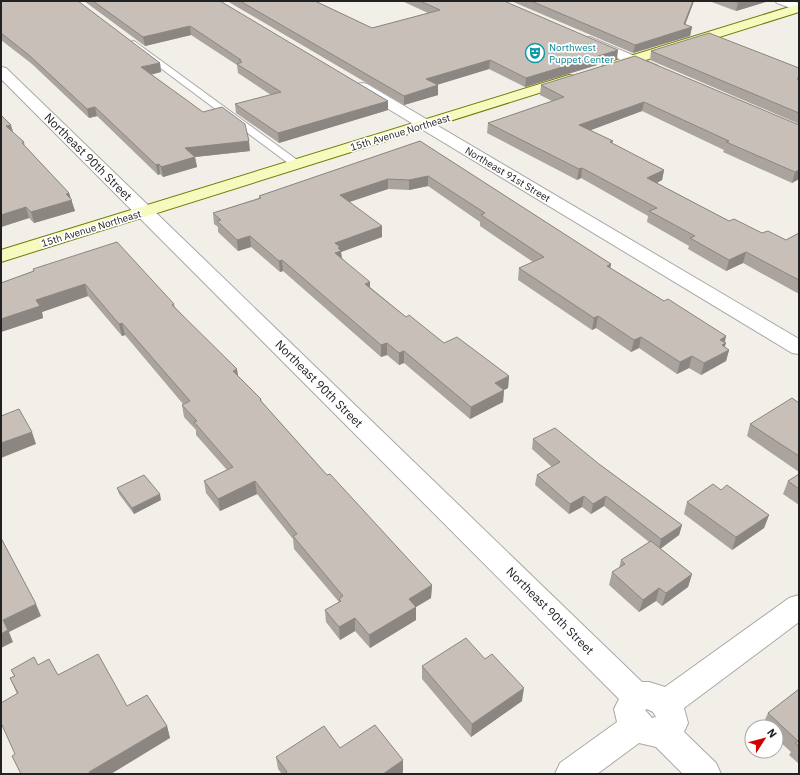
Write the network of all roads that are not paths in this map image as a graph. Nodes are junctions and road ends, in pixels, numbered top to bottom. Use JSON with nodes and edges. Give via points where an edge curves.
{"nodes":[{"id":1,"x":781,"y":1,"type":"edge"},
{"id":2,"x":799,"y":7,"type":"edge"},
{"id":3,"x":126,"y":38,"type":"edge"},
{"id":4,"x":581,"y":38,"type":"edge"},
{"id":5,"x":632,"y":60,"type":"junction"},
{"id":6,"x":1,"y":71,"type":"edge"},
{"id":7,"x":596,"y":71,"type":"edge"},
{"id":8,"x":663,"y":73,"type":"edge"},
{"id":9,"x":582,"y":75,"type":"edge"},
{"id":10,"x":353,"y":82,"type":"edge"},
{"id":11,"x":425,"y":124,"type":"junction"},
{"id":12,"x":296,"y":164,"type":"junction"},
{"id":13,"x":143,"y":212,"type":"junction"},
{"id":14,"x":1,"y":256,"type":"edge"},
{"id":15,"x":799,"y":348,"type":"edge"},
{"id":16,"x":799,"y":606,"type":"edge"},
{"id":17,"x":651,"y":715,"type":"junction"},
{"id":18,"x":571,"y":774,"type":"edge"},
{"id":19,"x":705,"y":774,"type":"edge"}],
"edges":[{"from":1,"to":2,"type":"street"},
{"from":2,"to":5,"type":"street"},
{"from":3,"to":12,"type":"lane"},
{"from":4,"to":5,"type":"street"},
{"from":5,"to":7,"type":"street"},
{"from":5,"to":8,"type":"street"},
{"from":6,"to":13,"type":"street","name":"Northeast 90th Street"},
{"from":9,"to":11,"type":"street","name":"15th Avenue Northeast"},
{"from":10,"to":11,"type":"street","name":"Northeast 91st Street"},
{"from":11,"to":12,"type":"street","name":"15th Avenue Northeast"},
{"from":11,"to":15,"type":"street","name":"Northeast 91st Street"},
{"from":12,"to":13,"type":"street","name":"15th Avenue Northeast"},
{"from":13,"to":14,"type":"street","name":"15th Avenue Northeast"},
{"from":13,"to":17,"type":"street","name":"Northeast 90th Street"},
{"from":16,"to":17,"type":"street"},
{"from":17,"to":18,"type":"street"},
{"from":17,"to":19,"type":"street","name":"Northeast 90th Street"}]}
